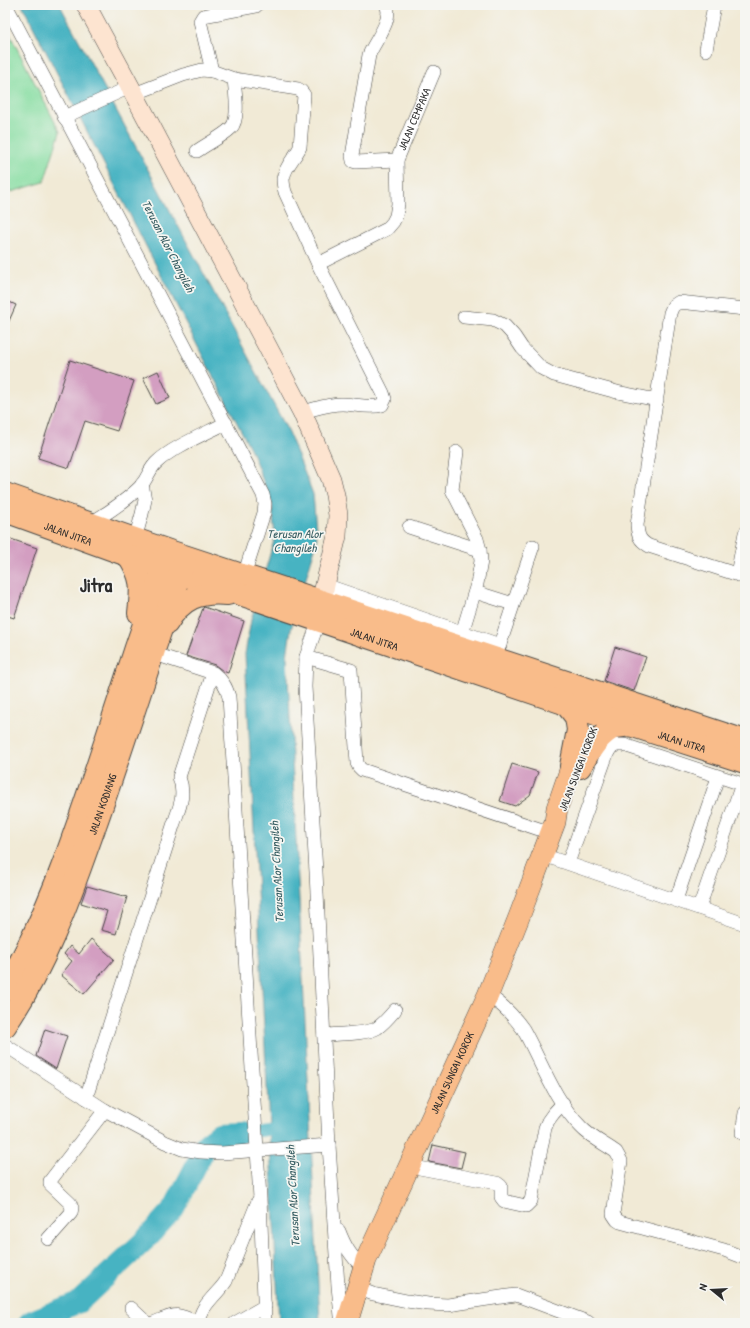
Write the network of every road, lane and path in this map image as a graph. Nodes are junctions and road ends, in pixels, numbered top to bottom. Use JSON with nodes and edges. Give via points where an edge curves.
{"nodes":[{"id":1,"x":6,"y":5,"type":"edge"},
{"id":2,"x":86,"y":5,"type":"edge"},
{"id":3,"x":386,"y":5,"type":"edge"},
{"id":4,"x":714,"y":5,"type":"edge"},
{"id":5,"x":256,"y":6,"type":"dead end"},
{"id":6,"x":706,"y":50,"type":"dead end"},
{"id":7,"x":212,"y":71,"type":"junction"},
{"id":8,"x":434,"y":72,"type":"dead end"},
{"id":9,"x":234,"y":79,"type":"junction"},
{"id":10,"x":127,"y":92,"type":"junction"},
{"id":11,"x":69,"y":115,"type":"junction"},
{"id":12,"x":197,"y":151,"type":"dead end"},
{"id":13,"x":397,"y":160,"type":"junction"},
{"id":14,"x":318,"y":264,"type":"junction"},
{"id":15,"x":745,"y":309,"type":"edge"},
{"id":16,"x":464,"y":317,"type":"dead end"},
{"id":17,"x":657,"y":400,"type":"junction"},
{"id":18,"x":302,"y":412,"type":"junction"},
{"id":19,"x":226,"y":423,"type":"junction"},
{"id":20,"x":457,"y":452,"type":"dead end"},
{"id":21,"x":142,"y":484,"type":"junction"},
{"id":22,"x":5,"y":494,"type":"edge"},
{"id":23,"x":5,"y":511,"type":"edge"},
{"id":24,"x":91,"y":523,"type":"junction"},
{"id":25,"x":409,"y":527,"type":"dead end"},
{"id":26,"x":745,"y":533,"type":"edge"},
{"id":27,"x":533,"y":546,"type":"dead end"},
{"id":28,"x":132,"y":547,"type":"junction"},
{"id":29,"x":480,"y":550,"type":"junction"},
{"id":30,"x":175,"y":562,"type":"junction"},
{"id":31,"x":741,"y":576,"type":"edge"},
{"id":32,"x":251,"y":587,"type":"junction"},
{"id":33,"x":475,"y":592,"type":"junction"},
{"id":34,"x":318,"y":604,"type":"junction"},
{"id":35,"x":513,"y":604,"type":"junction"},
{"id":36,"x":460,"y":639,"type":"junction"},
{"id":37,"x":147,"y":648,"type":"junction"},
{"id":38,"x":497,"y":651,"type":"junction"},
{"id":39,"x":306,"y":657,"type":"junction"},
{"id":40,"x":213,"y":673,"type":"junction"},
{"id":41,"x":565,"y":703,"type":"junction"},
{"id":42,"x":597,"y":703,"type":"junction"},
{"id":43,"x":631,"y":725,"type":"junction"},
{"id":44,"x":745,"y":741,"type":"edge"},
{"id":45,"x":745,"y":762,"type":"edge"},
{"id":46,"x":576,"y":766,"type":"junction"},
{"id":47,"x":718,"y":777,"type":"junction"},
{"id":48,"x":743,"y":785,"type":"edge"},
{"id":49,"x":553,"y":827,"type":"junction"},
{"id":50,"x":543,"y":855,"type":"junction"},
{"id":51,"x":568,"y":863,"type":"junction"},
{"id":52,"x":676,"y":900,"type":"junction"},
{"id":53,"x":699,"y":908,"type":"junction"},
{"id":54,"x":745,"y":924,"type":"edge"},
{"id":55,"x":5,"y":990,"type":"edge"},
{"id":56,"x":488,"y":995,"type":"junction"},
{"id":57,"x":395,"y":1010,"type":"dead end"},
{"id":58,"x":5,"y":1026,"type":"edge"},
{"id":59,"x":324,"y":1035,"type":"junction"},
{"id":60,"x":5,"y":1045,"type":"edge"},
{"id":61,"x":86,"y":1098,"type":"junction"},
{"id":62,"x":563,"y":1103,"type":"junction"},
{"id":63,"x":105,"y":1110,"type":"junction"},
{"id":64,"x":745,"y":1113,"type":"edge"},
{"id":65,"x":742,"y":1133,"type":"dead end"},
{"id":66,"x":323,"y":1145,"type":"junction"},
{"id":67,"x":259,"y":1146,"type":"junction"},
{"id":68,"x":410,"y":1166,"type":"junction"},
{"id":69,"x":260,"y":1198,"type":"junction"},
{"id":70,"x":334,"y":1220,"type":"junction"},
{"id":71,"x":48,"y":1239,"type":"dead end"},
{"id":72,"x":745,"y":1258,"type":"edge"},
{"id":73,"x":363,"y":1268,"type":"junction"},
{"id":74,"x":357,"y":1288,"type":"junction"},
{"id":75,"x":265,"y":1306,"type":"junction"},
{"id":76,"x":131,"y":1308,"type":"dead end"},
{"id":77,"x":588,"y":1322,"type":"dead end"},
{"id":78,"x":147,"y":1323,"type":"edge"},
{"id":79,"x":153,"y":1323,"type":"edge"},
{"id":80,"x":199,"y":1323,"type":"edge"},
{"id":81,"x":235,"y":1323,"type":"edge"},
{"id":82,"x":266,"y":1323,"type":"edge"},
{"id":83,"x":347,"y":1323,"type":"edge"}],
"edges":[{"from":1,"to":11,"type":"street"},
{"from":2,"to":10,"type":"street"},
{"from":3,"to":13,"type":"street","via":[[388,13],[385,25],[369,55],[352,156],[356,162]]},
{"from":4,"to":6,"type":"street"},
{"from":5,"to":7,"type":"street","via":[[203,16],[200,21]]},
{"from":7,"to":9,"type":"street"},
{"from":7,"to":10,"type":"street","via":[[194,71]]},
{"from":8,"to":13,"type":"street","name":"JALAN CEMPAKA"},
{"from":9,"to":12,"type":"street","via":[[236,106],[232,128]]},
{"from":9,"to":14,"type":"street","via":[[298,89],[304,95],[300,147],[286,169],[283,180],[285,192]]},
{"from":10,"to":11,"type":"street"},
{"from":10,"to":18,"type":"street"},
{"from":11,"to":19,"type":"street"},
{"from":13,"to":14,"type":"street","name":"JALAN CEMPAKA","via":[[398,204],[393,222],[387,229]]},
{"from":14,"to":18,"type":"street","via":[[385,399],[382,405],[376,407],[342,404]]},
{"from":15,"to":17,"type":"street","via":[[679,302],[673,306]]},
{"from":16,"to":17,"type":"street","via":[[493,320],[505,326],[541,368],[554,375]]},
{"from":17,"to":31,"type":"street","via":[[637,525],[638,535],[642,542],[650,546]]},
{"from":18,"to":34,"type":"street","via":[[331,479],[338,515],[337,536]]},
{"from":19,"to":21,"type":"street","via":[[169,452],[148,472]]},
{"from":19,"to":32,"type":"street","via":[[263,495],[265,504]]},
{"from":20,"to":29,"type":"street","via":[[452,490]]},
{"from":21,"to":24,"type":"street","via":[[113,510]]},
{"from":21,"to":28,"type":"street","via":[[142,514]]},
{"from":22,"to":24,"type":"highway","name":"JALAN JITRA"},
{"from":23,"to":28,"type":"highway","name":"JALAN JITRA"},
{"from":24,"to":28,"type":"highway","name":"JALAN JITRA"},
{"from":25,"to":29,"type":"street"},
{"from":26,"to":31,"type":"street"},
{"from":27,"to":35,"type":"street"},
{"from":28,"to":30,"type":"highway","name":"JALAN JITRA"},
{"from":28,"to":37,"type":"highway","via":[[134,566],[141,584],[139,613]]},
{"from":29,"to":33,"type":"street","via":[[479,577]]},
{"from":30,"to":32,"type":"highway","name":"JALAN JITRA"},
{"from":30,"to":37,"type":"highway","name":"JALAN KODIANG"},
{"from":30,"to":37,"type":"highway","name":"JALAN KODIANG"},
{"from":32,"to":34,"type":"highway","name":"JALAN JITRA"},
{"from":32,"to":37,"type":"highway","via":[[190,598],[180,606]]},
{"from":33,"to":35,"type":"street"},
{"from":33,"to":36,"type":"street"},
{"from":34,"to":36,"type":"highway","name":"JALAN JITRA"},
{"from":34,"to":39,"type":"street"},
{"from":34,"to":41,"type":"highway","name":"JALAN JITRA"},
{"from":35,"to":38,"type":"street"},
{"from":36,"to":38,"type":"highway","name":"JALAN JITRA"},
{"from":37,"to":40,"type":"street"},
{"from":37,"to":55,"type":"highway","name":"JALAN KODIANG","via":[[52,896]]},
{"from":37,"to":58,"type":"highway","name":"JALAN KODIANG","via":[[103,803],[68,900],[52,941]]},
{"from":38,"to":42,"type":"highway","name":"JALAN JITRA"},
{"from":39,"to":49,"type":"street","via":[[351,670],[359,768]]},
{"from":39,"to":59,"type":"street","via":[[305,687]]},
{"from":40,"to":61,"type":"street","via":[[179,777],[183,795]]},
{"from":40,"to":67,"type":"street","via":[[220,678],[230,696],[255,1118]]},
{"from":41,"to":42,"type":"highway","name":"JALAN JITRA"},
{"from":41,"to":46,"type":"highway","via":[[576,717]]},
{"from":42,"to":43,"type":"highway","name":"JALAN JITRA"},
{"from":42,"to":44,"type":"highway","name":"JALAN JITRA"},
{"from":42,"to":46,"type":"main road","name":"JALAN SUNGAI KOROK"},
{"from":43,"to":45,"type":"highway","name":"JALAN JITRA"},
{"from":43,"to":46,"type":"highway","via":[[615,727],[605,734]]},
{"from":46,"to":49,"type":"main road","name":"JALAN SUNGAI KOROK","via":[[557,808]]},
{"from":47,"to":48,"type":"street"},
{"from":47,"to":51,"type":"street","via":[[624,745],[611,747]]},
{"from":47,"to":52,"type":"street"},
{"from":48,"to":53,"type":"street"},
{"from":49,"to":50,"type":"main road","name":"JALAN SUNGAI KOROK"},
{"from":50,"to":51,"type":"street"},
{"from":50,"to":56,"type":"main road","name":"JALAN SUNGAI KOROK"},
{"from":51,"to":52,"type":"street"},
{"from":52,"to":53,"type":"street"},
{"from":53,"to":54,"type":"street"},
{"from":56,"to":62,"type":"street","via":[[501,1004],[523,1029]]},
{"from":56,"to":68,"type":"main road","name":"JALAN SUNGAI KOROK"},
{"from":57,"to":59,"type":"street","via":[[389,1018],[369,1031]]},
{"from":59,"to":66,"type":"street"},
{"from":60,"to":61,"type":"street"},
{"from":61,"to":63,"type":"street"},
{"from":62,"to":68,"type":"street","via":[[548,1121],[531,1200],[526,1206],[504,1201],[500,1197],[501,1186],[498,1183]]},
{"from":62,"to":72,"type":"street","via":[[570,1116],[582,1128],[619,1156],[621,1161],[613,1214],[617,1220]]},
{"from":63,"to":67,"type":"street","via":[[182,1149],[222,1153]]},
{"from":63,"to":71,"type":"street","via":[[50,1181],[72,1208],[71,1213]]},
{"from":64,"to":65,"type":"street"},
{"from":66,"to":67,"type":"street"},
{"from":66,"to":70,"type":"street"},
{"from":67,"to":69,"type":"street"},
{"from":68,"to":73,"type":"main road","name":"JALAN SUNGAI KOROK"},
{"from":69,"to":75,"type":"street"},
{"from":69,"to":80,"type":"street","via":[[226,1281],[209,1300]]},
{"from":70,"to":73,"type":"street","via":[[344,1246]]},
{"from":70,"to":83,"type":"street","via":[[341,1316]]},
{"from":73,"to":74,"type":"main road","name":"JALAN SUNGAI KOROK"},
{"from":74,"to":77,"type":"street","via":[[407,1301],[448,1305],[516,1295]]},
{"from":74,"to":83,"type":"main road","name":"JALAN SUNGAI KOROK"},
{"from":75,"to":81,"type":"street"},
{"from":75,"to":82,"type":"street"},
{"from":76,"to":78,"type":"street"},
{"from":79,"to":80,"type":"street","via":[[178,1315]]}]}
